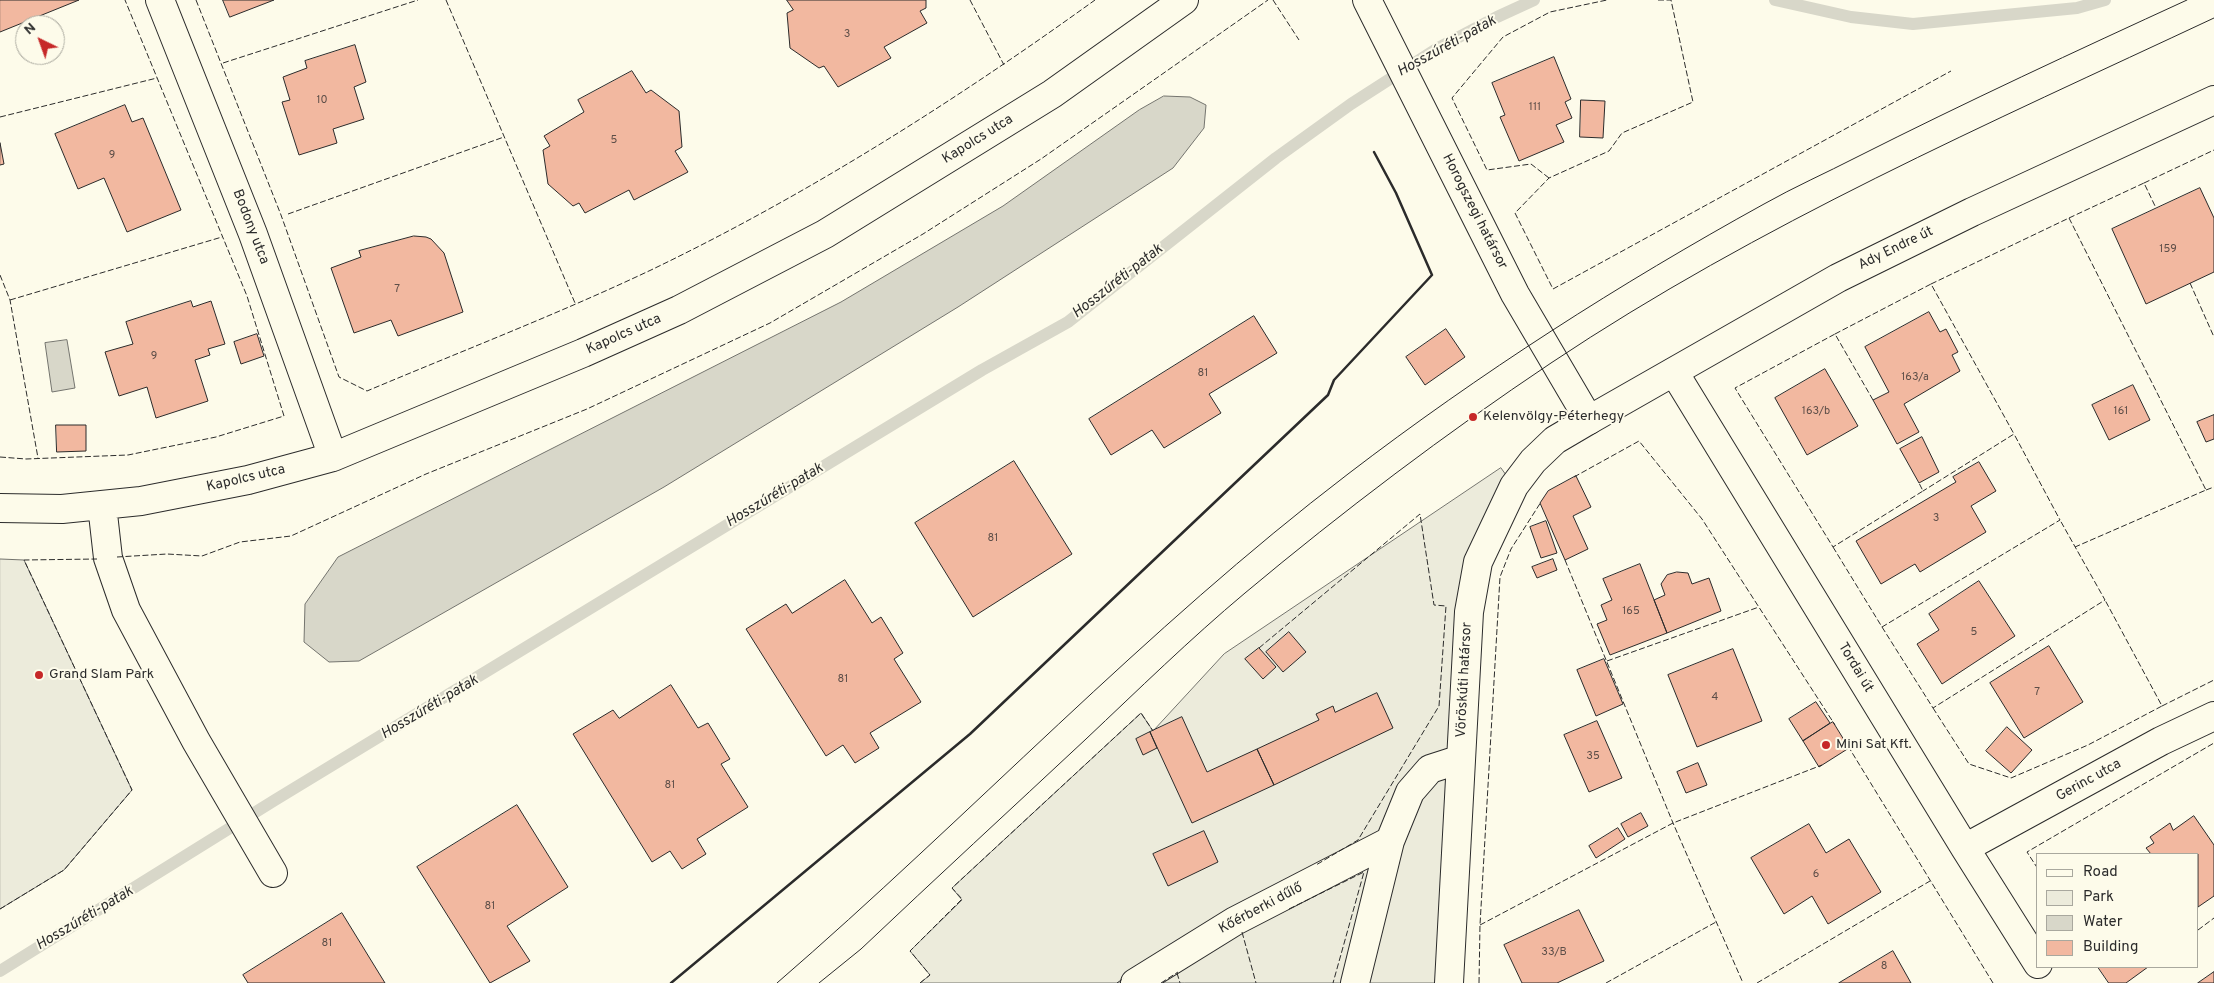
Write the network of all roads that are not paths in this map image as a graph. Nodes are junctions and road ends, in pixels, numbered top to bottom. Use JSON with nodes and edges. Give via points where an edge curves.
{"nodes":[{"id":1,"x":160,"y":0,"type":"edge"},
{"id":2,"x":1184,"y":0,"type":"edge"},
{"id":3,"x":1367,"y":0,"type":"edge"},
{"id":4,"x":2214,"y":100,"type":"edge"},
{"id":5,"x":1674,"y":372,"type":"junction"},
{"id":6,"x":1589,"y":420,"type":"junction"},
{"id":7,"x":333,"y":457,"type":"junction"},
{"id":8,"x":102,"y":505,"type":"junction"},
{"id":9,"x":0,"y":509,"type":"edge"},
{"id":10,"x":2214,"y":716,"type":"edge"},
{"id":11,"x":1461,"y":759,"type":"junction"},
{"id":12,"x":1390,"y":841,"type":"junction"},
{"id":13,"x":1965,"y":848,"type":"junction"},
{"id":14,"x":273,"y":873,"type":"dead end"},
{"id":15,"x":2036,"y":960,"type":"edge"},
{"id":16,"x":2041,"y":968,"type":"edge"},
{"id":17,"x":1135,"y":983,"type":"edge"},
{"id":18,"x":1355,"y":983,"type":"edge"},
{"id":19,"x":1449,"y":983,"type":"edge"},
{"id":20,"x":2050,"y":983,"type":"edge"}],
"edges":[{"from":1,"to":7,"type":"street","name":"Bodony utca","via":[[254,234]]},
{"from":2,"to":7,"type":"street","name":"Kapolcs utca","via":[[1052,94],[825,234],[662,318],[583,354]]},
{"from":3,"to":6,"type":"street","name":"Horogszegi határsor","via":[[1515,294]]},
{"from":4,"to":5,"type":"street","name":"Ady Endre út","via":[[1838,278]]},
{"from":5,"to":6,"type":"street","name":"Ady Endre út"},
{"from":5,"to":13,"type":"street","name":"Tordai út"},
{"from":6,"to":11,"type":"street","name":"Vöröskúti határsor","via":[[1555,440],[1533,461],[1514,486],[1478,562],[1469,612]]},
{"from":7,"to":8,"type":"street","name":"Kapolcs utca","via":[[248,480]]},
{"from":8,"to":9,"type":"street","name":"Kapolcs utca"},
{"from":8,"to":14,"type":"street","via":[[108,558],[126,610]]},
{"from":10,"to":13,"type":"street","name":"Gerinc utca","via":[[2161,741]]},
{"from":11,"to":12,"type":"street","via":[[1430,769],[1410,792]]},
{"from":11,"to":19,"type":"street","name":"Vöröskúti határsor"},
{"from":12,"to":17,"type":"street","name":"Kőérberki dűlő","via":[[1235,921]]},
{"from":12,"to":18,"type":"street"},
{"from":13,"to":15,"type":"street","name":"Tordai út"},
{"from":16,"to":20,"type":"street","name":"Tordai út"}]}
